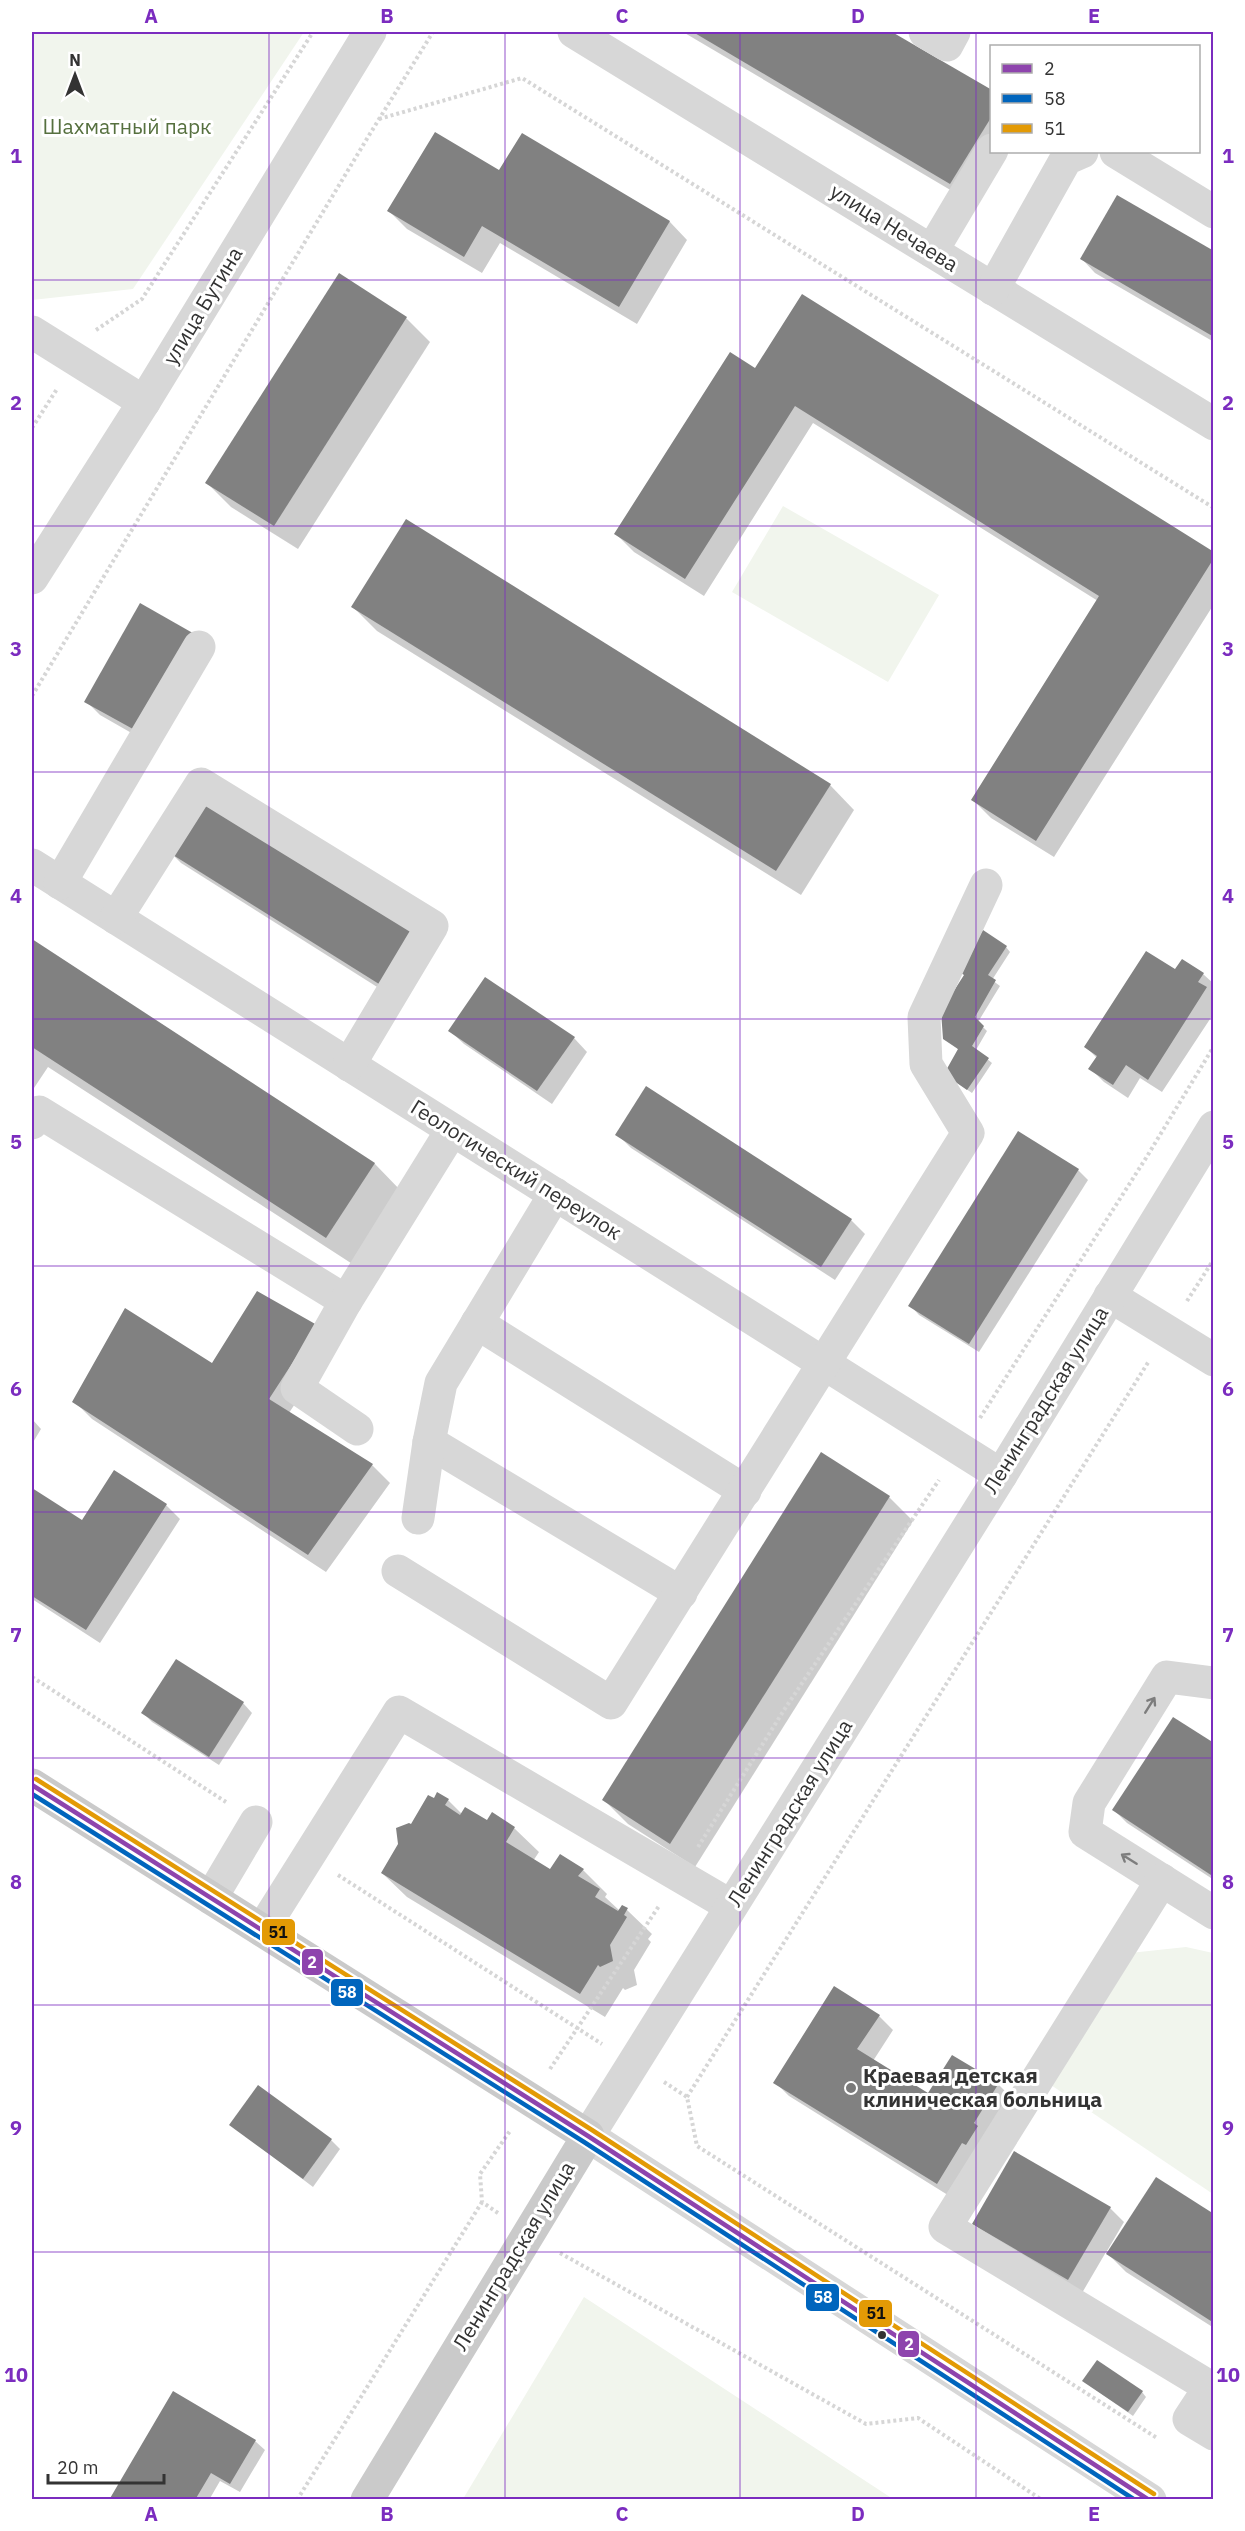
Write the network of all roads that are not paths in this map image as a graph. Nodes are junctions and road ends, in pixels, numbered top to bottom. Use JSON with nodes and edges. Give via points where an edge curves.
{"nodes":[{"id":1,"x":370,"y":32,"type":"edge"},
{"id":2,"x":574,"y":32,"type":"edge"},
{"id":3,"x":925,"y":32,"type":"edge"},
{"id":4,"x":954,"y":32,"type":"edge"},
{"id":5,"x":990,"y":153,"type":"edge"},
{"id":6,"x":1080,"y":153,"type":"edge"},
{"id":7,"x":1118,"y":153,"type":"edge"},
{"id":8,"x":1214,"y":212,"type":"edge"},
{"id":9,"x":932,"y":251,"type":"junction"},
{"id":10,"x":993,"y":289,"type":"junction"},
{"id":11,"x":32,"y":332,"type":"edge"},
{"id":12,"x":144,"y":402,"type":"junction"},
{"id":13,"x":1214,"y":424,"type":"edge"},
{"id":14,"x":32,"y":578,"type":"edge"},
{"id":15,"x":199,"y":647,"type":"dead end"},
{"id":16,"x":32,"y":865,"type":"edge"},
{"id":17,"x":60,"y":883,"type":"junction"},
{"id":18,"x":986,"y":885,"type":"dead end"},
{"id":19,"x":116,"y":918,"type":"junction"},
{"id":20,"x":349,"y":1065,"type":"junction"},
{"id":21,"x":32,"y":1124,"type":"edge"},
{"id":22,"x":1214,"y":1127,"type":"edge"},
{"id":23,"x":452,"y":1130,"type":"junction"},
{"id":24,"x":555,"y":1194,"type":"junction"},
{"id":25,"x":1110,"y":1296,"type":"junction"},
{"id":26,"x":346,"y":1301,"type":"junction"},
{"id":27,"x":477,"y":1323,"type":"junction"},
{"id":28,"x":1214,"y":1360,"type":"edge"},
{"id":29,"x":825,"y":1364,"type":"junction"},
{"id":30,"x":357,"y":1429,"type":"dead end"},
{"id":31,"x":429,"y":1442,"type":"junction"},
{"id":32,"x":1001,"y":1475,"type":"junction"},
{"id":33,"x":745,"y":1491,"type":"junction"},
{"id":34,"x":418,"y":1518,"type":"dead end"},
{"id":35,"x":398,"y":1571,"type":"dead end"},
{"id":36,"x":681,"y":1593,"type":"junction"},
{"id":37,"x":1214,"y":1683,"type":"edge"},
{"id":38,"x":32,"y":1785,"type":"edge"},
{"id":39,"x":256,"y":1822,"type":"dead end"},
{"id":40,"x":1162,"y":1880,"type":"junction"},
{"id":41,"x":211,"y":1898,"type":"junction"},
{"id":42,"x":731,"y":1906,"type":"junction"},
{"id":43,"x":1214,"y":1913,"type":"edge"},
{"id":44,"x":262,"y":1930,"type":"junction"},
{"id":45,"x":588,"y":2136,"type":"junction"},
{"id":46,"x":1214,"y":2434,"type":"edge"},
{"id":47,"x":367,"y":2499,"type":"edge"},
{"id":48,"x":1150,"y":2499,"type":"edge"}],
"edges":[{"from":1,"to":12,"type":"street","name":"улица Бутина"},
{"from":2,"to":9,"type":"street","name":"улица Нечаева"},
{"from":3,"to":4,"type":"street","via":[[946,45]]},
{"from":5,"to":9,"type":"street"},
{"from":6,"to":10,"type":"street","via":[[1066,159]]},
{"from":7,"to":8,"type":"street"},
{"from":9,"to":10,"type":"street","name":"улица Нечаева"},
{"from":10,"to":13,"type":"street","name":"улица Нечаева"},
{"from":11,"to":12,"type":"street"},
{"from":12,"to":14,"type":"street","name":"улица Бутина"},
{"from":15,"to":17,"type":"street"},
{"from":16,"to":17,"type":"street","name":"Геологический переулок"},
{"from":17,"to":19,"type":"street","name":"Геологический переулок"},
{"from":18,"to":29,"type":"street","via":[[924,1017],[926,1064],[968,1133]]},
{"from":19,"to":20,"type":"street","name":"Геологический переулок"},
{"from":19,"to":20,"type":"street","via":[[201,784],[432,927]]},
{"from":20,"to":23,"type":"street","name":"Геологический переулок"},
{"from":21,"to":26,"type":"street","via":[[39,1112]]},
{"from":22,"to":25,"type":"street","name":"Ленинградская улица"},
{"from":23,"to":24,"type":"street","name":"Геологический переулок"},
{"from":23,"to":26,"type":"street"},
{"from":24,"to":27,"type":"street"},
{"from":24,"to":29,"type":"street","name":"Геологический переулок"},
{"from":25,"to":28,"type":"street"},
{"from":25,"to":32,"type":"street","name":"Ленинградская улица"},
{"from":26,"to":30,"type":"street","via":[[297,1388]]},
{"from":27,"to":31,"type":"street","via":[[441,1383]]},
{"from":27,"to":33,"type":"street"},
{"from":29,"to":32,"type":"street","name":"Геологический переулок"},
{"from":29,"to":33,"type":"street"},
{"from":31,"to":34,"type":"street"},
{"from":31,"to":36,"type":"street"},
{"from":32,"to":42,"type":"street","name":"Ленинградская улица"},
{"from":33,"to":36,"type":"street"},
{"from":35,"to":36,"type":"street","via":[[611,1703]]},
{"from":40,"to":37,"type":"street","one_way":true,"via":[[1085,1832],[1089,1803],[1167,1677]]},
{"from":38,"to":41,"type":"main road"},
{"from":39,"to":41,"type":"street"},
{"from":40,"to":43,"type":"street"},
{"from":40,"to":46,"type":"street","via":[[945,2227],[1210,2387],[1189,2419]]},
{"from":41,"to":44,"type":"main road"},
{"from":42,"to":44,"type":"street","via":[[399,1712]]},
{"from":42,"to":45,"type":"street","name":"Ленинградская улица"},
{"from":44,"to":45,"type":"main road"},
{"from":45,"to":47,"type":"main road","name":"Ленинградская улица"},
{"from":45,"to":48,"type":"street"}]}
